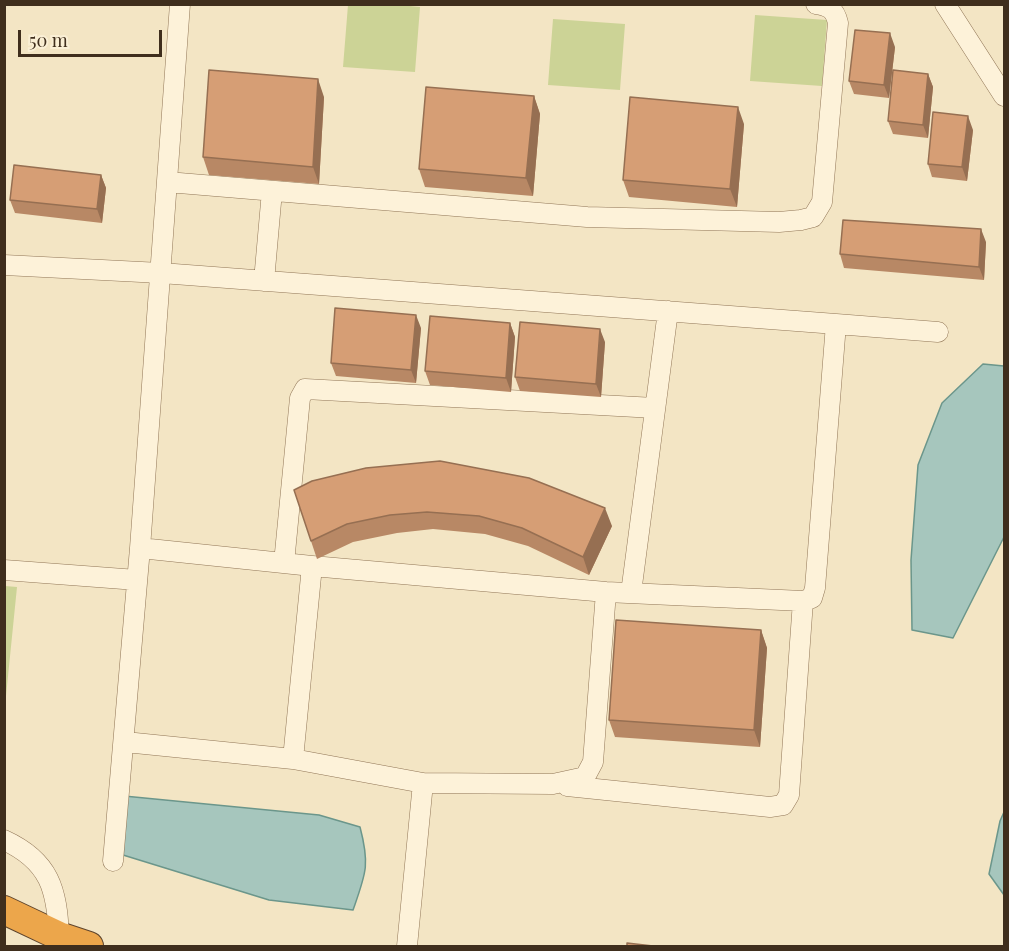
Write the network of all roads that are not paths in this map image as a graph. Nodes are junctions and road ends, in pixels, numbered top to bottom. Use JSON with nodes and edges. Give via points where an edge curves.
{"nodes":[{"id":1,"x":180,"y":4,"type":"edge"},
{"id":2,"x":816,"y":4,"type":"edge"},
{"id":3,"x":945,"y":4,"type":"edge"},
{"id":4,"x":1005,"y":96,"type":"edge"},
{"id":5,"x":167,"y":182,"type":"junction"},
{"id":6,"x":272,"y":191,"type":"junction"},
{"id":7,"x":4,"y":265,"type":"edge"},
{"id":8,"x":161,"y":273,"type":"junction"},
{"id":9,"x":264,"y":281,"type":"junction"},
{"id":10,"x":668,"y":312,"type":"junction"},
{"id":11,"x":836,"y":324,"type":"junction"},
{"id":12,"x":938,"y":332,"type":"dead end"},
{"id":13,"x":655,"y":408,"type":"junction"},
{"id":14,"x":140,"y":548,"type":"junction"},
{"id":15,"x":284,"y":563,"type":"junction"},
{"id":16,"x":312,"y":566,"type":"junction"},
{"id":17,"x":4,"y":570,"type":"edge"},
{"id":18,"x":137,"y":580,"type":"junction"},
{"id":19,"x":606,"y":592,"type":"junction"},
{"id":20,"x":631,"y":593,"type":"junction"},
{"id":21,"x":803,"y":601,"type":"junction"},
{"id":22,"x":124,"y":742,"type":"junction"},
{"id":23,"x":293,"y":759,"type":"junction"},
{"id":24,"x":423,"y":783,"type":"junction"},
{"id":25,"x":553,"y":784,"type":"junction"},
{"id":26,"x":4,"y":840,"type":"edge"},
{"id":27,"x":114,"y":861,"type":"dead end"},
{"id":28,"x":4,"y":910,"type":"edge"},
{"id":29,"x":59,"y":936,"type":"junction"},
{"id":30,"x":89,"y":946,"type":"edge"},
{"id":31,"x":406,"y":946,"type":"edge"}],
"edges":[{"from":1,"to":5,"type":"street"},
{"from":2,"to":6,"type":"street","via":[[829,7],[838,23],[822,202],[813,217],[779,222],[587,217]]},
{"from":3,"to":4,"type":"street"},
{"from":5,"to":6,"type":"street"},
{"from":5,"to":8,"type":"street"},
{"from":6,"to":9,"type":"street"},
{"from":7,"to":8,"type":"street"},
{"from":8,"to":9,"type":"street"},
{"from":8,"to":14,"type":"street"},
{"from":9,"to":10,"type":"street"},
{"from":10,"to":11,"type":"street"},
{"from":10,"to":13,"type":"street"},
{"from":11,"to":12,"type":"street"},
{"from":11,"to":21,"type":"street","via":[[815,588],[812,598]]},
{"from":13,"to":15,"type":"street","via":[[305,389],[300,398]]},
{"from":13,"to":20,"type":"street"},
{"from":14,"to":15,"type":"street"},
{"from":14,"to":18,"type":"street"},
{"from":15,"to":16,"type":"street"},
{"from":16,"to":19,"type":"street"},
{"from":16,"to":23,"type":"street"},
{"from":17,"to":18,"type":"street"},
{"from":18,"to":22,"type":"street"},
{"from":19,"to":20,"type":"street"},
{"from":19,"to":25,"type":"street","via":[[593,762],[585,777]]},
{"from":20,"to":21,"type":"street"},
{"from":21,"to":25,"type":"street","via":[[789,795],[783,805],[770,807]]},
{"from":22,"to":23,"type":"street"},
{"from":22,"to":27,"type":"street"},
{"from":23,"to":24,"type":"street"},
{"from":24,"to":25,"type":"street"},
{"from":24,"to":31,"type":"street"},
{"from":26,"to":29,"type":"street","via":[[40,865],[50,881],[58,905]]},
{"from":28,"to":29,"type":"highway"},
{"from":29,"to":30,"type":"highway"}]}
